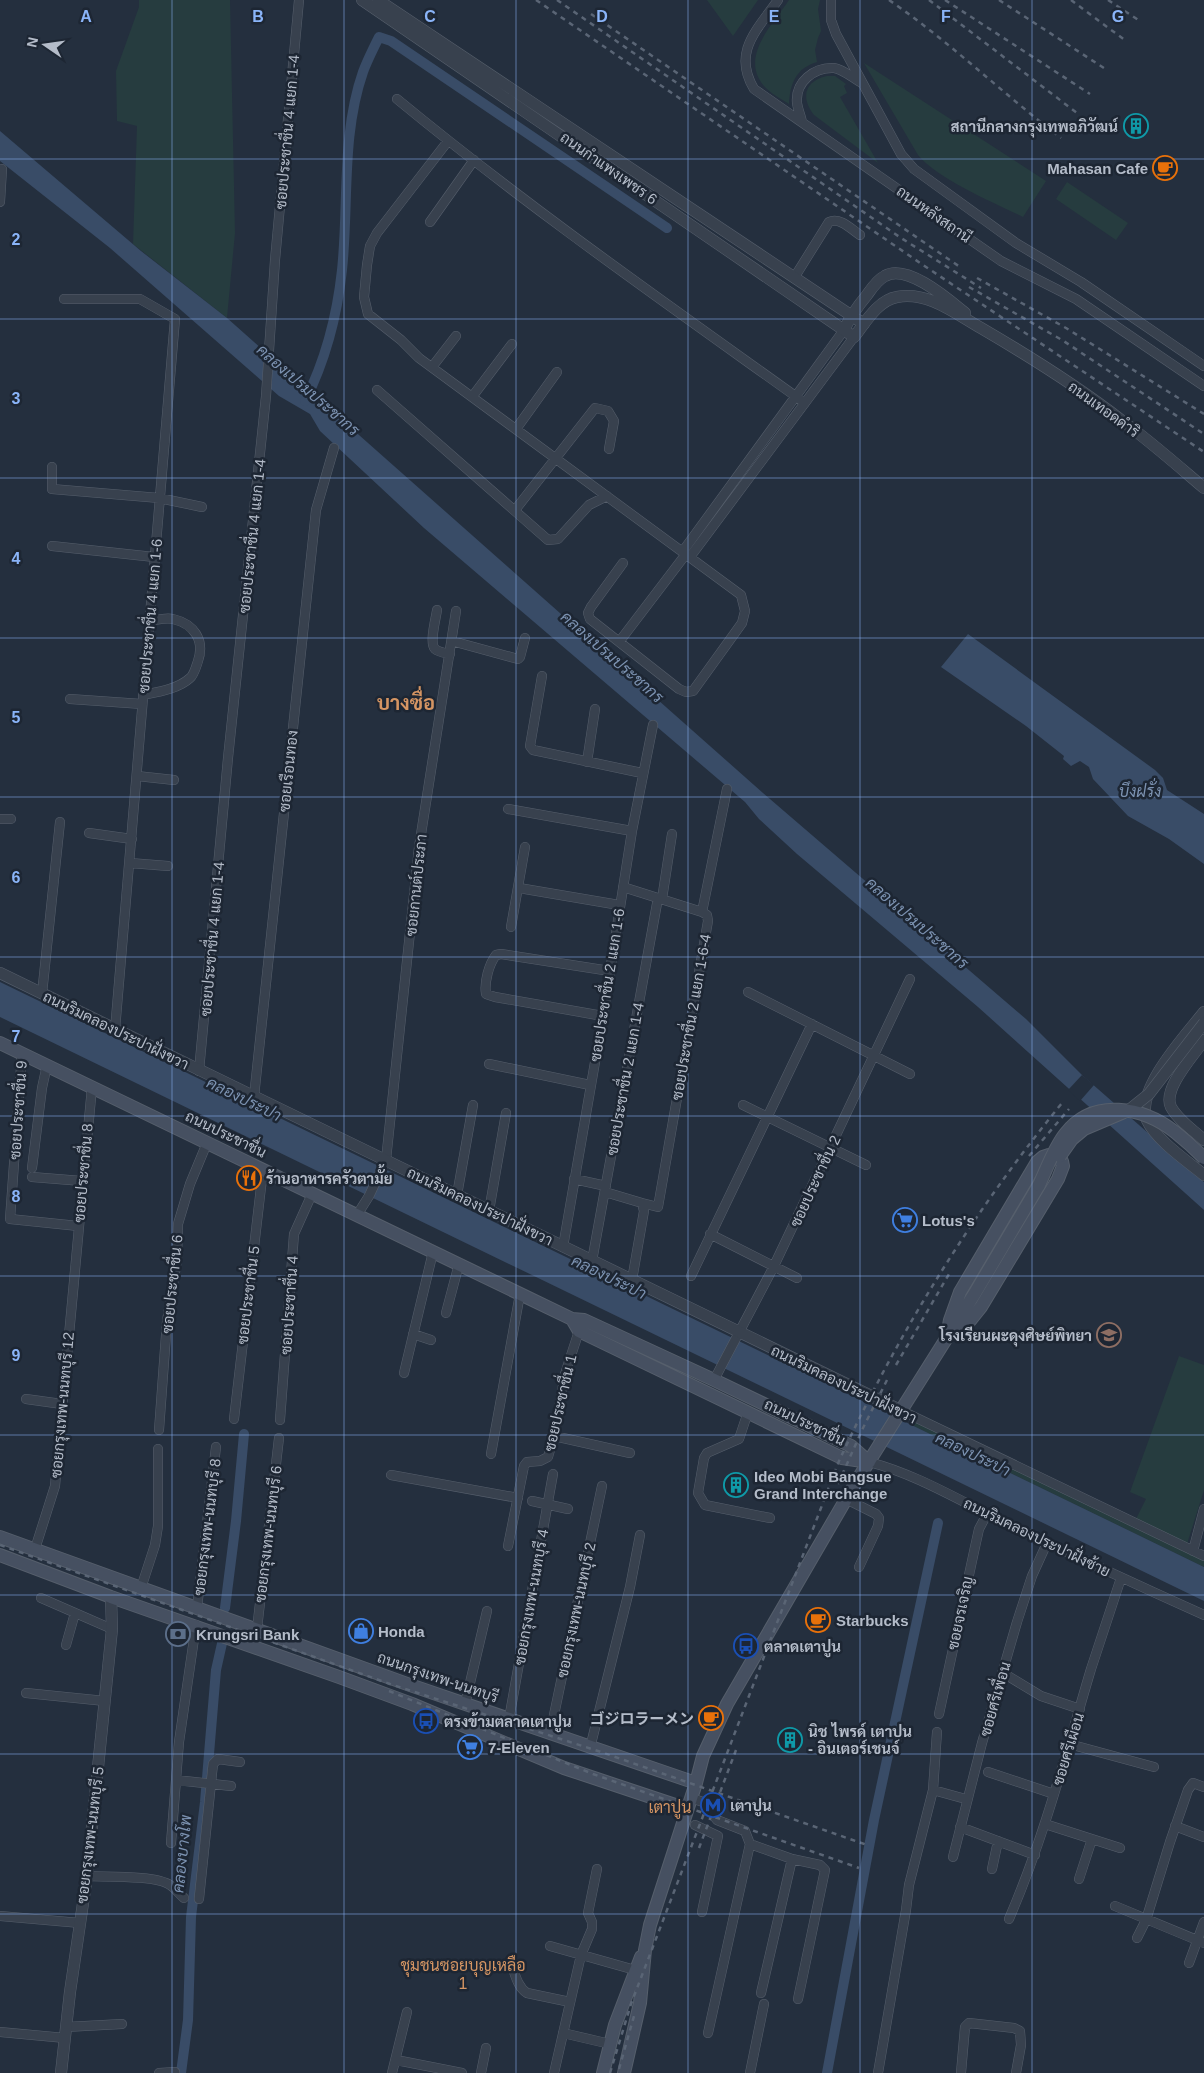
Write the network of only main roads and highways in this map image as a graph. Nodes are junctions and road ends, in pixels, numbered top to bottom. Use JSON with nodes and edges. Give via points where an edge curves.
{"nodes":[{"id":1,"x":0,"y":1043,"type":"edge"},
{"id":2,"x":1204,"y":1158,"type":"edge"},
{"id":3,"x":572,"y":1319,"type":"junction"},
{"id":4,"x":947,"y":1336,"type":"junction"},
{"id":5,"x":868,"y":1462,"type":"junction"},
{"id":6,"x":0,"y":1537,"type":"edge"},
{"id":7,"x":0,"y":1555,"type":"edge"},
{"id":8,"x":197,"y":1608,"type":"junction"},
{"id":9,"x":193,"y":1625,"type":"junction"},
{"id":10,"x":696,"y":1784,"type":"junction"},
{"id":11,"x":687,"y":1809,"type":"junction"},
{"id":12,"x":644,"y":1950,"type":"junction"},
{"id":13,"x":603,"y":2073,"type":"edge"},
{"id":14,"x":624,"y":2073,"type":"edge"}],
"edges":[{"from":1,"to":3,"type":"main road","name":"ถนนประชาชื่น"},
{"from":2,"to":4,"type":"main road","bridge":true,"via":[[1174,1132],[1129,1110],[1084,1128],[1072,1139],[1039,1185]]},
{"from":3,"to":5,"type":"main road","name":"ถนนประชาชื่น","via":[[584,1320],[717,1376],[851,1446]]},
{"from":3,"to":5,"type":"main road","name":"ถนนประชาชื่น","via":[[579,1330],[842,1458]]},
{"from":4,"to":4,"type":"main road","via":[[960,1292],[1037,1162],[1048,1155],[1056,1157],[1062,1161],[1062,1171],[981,1307],[969,1322]]},
{"from":4,"to":5,"type":"main road"},
{"from":5,"to":10,"type":"main road","via":[[726,1704],[703,1756]]},
{"from":6,"to":8,"type":"main road","name":"ถนนกรุงเทพ-นนทบุรี"},
{"from":7,"to":9,"type":"main road"},
{"from":8,"to":9,"type":"main road"},
{"from":8,"to":10,"type":"main road","name":"ถนนกรุงเทพ-นนทบุรี"},
{"from":9,"to":11,"type":"main road","via":[[412,1704],[564,1768]]},
{"from":10,"to":11,"type":"main road"},
{"from":11,"to":12,"type":"main road"},
{"from":12,"to":13,"type":"main road","via":[[610,2044]]},
{"from":12,"to":14,"type":"main road","via":[[640,2003]]}]}
